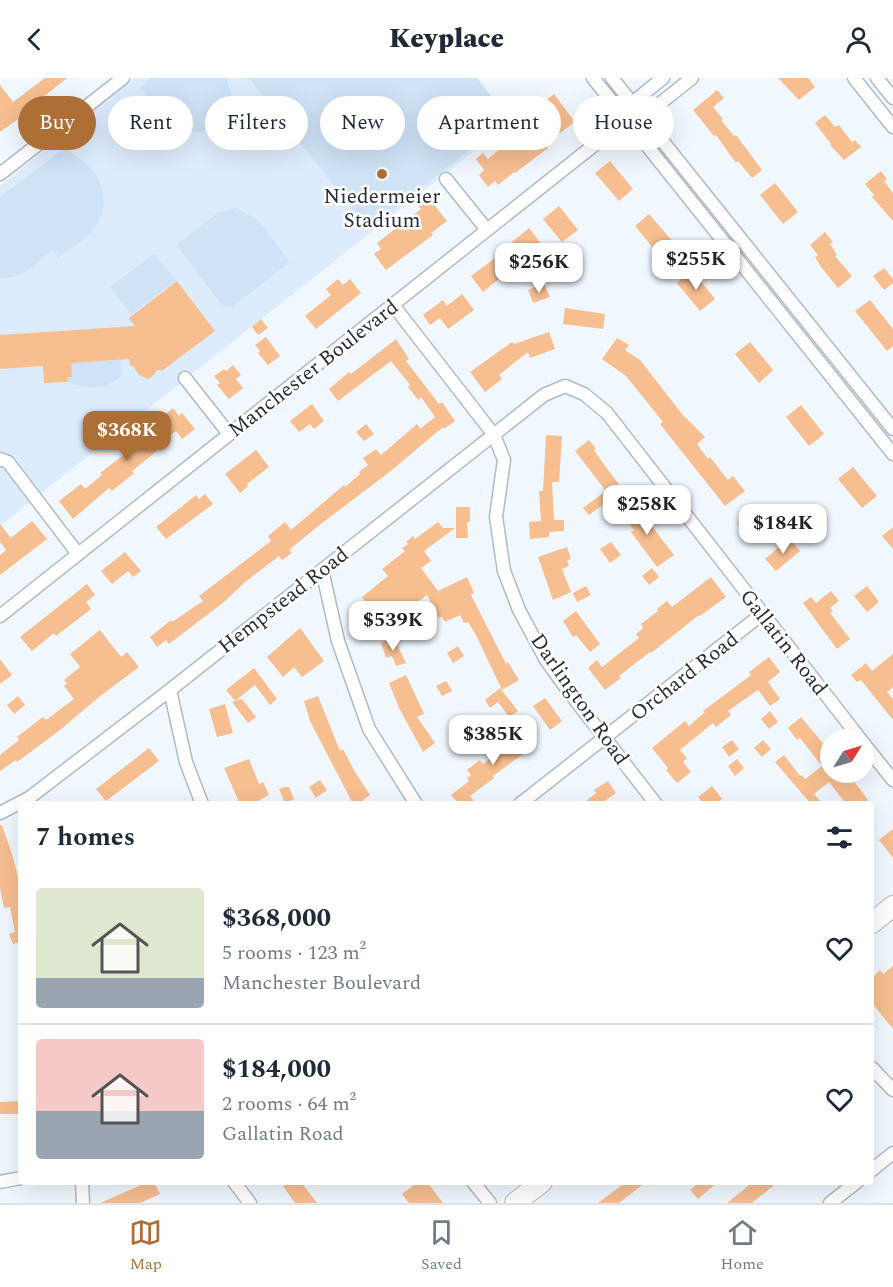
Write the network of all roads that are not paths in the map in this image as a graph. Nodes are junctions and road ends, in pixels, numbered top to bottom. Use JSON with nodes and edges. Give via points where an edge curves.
{"nodes":[{"id":1,"x":123,"y":78,"type":"edge"},
{"id":2,"x":593,"y":78,"type":"edge"},
{"id":3,"x":612,"y":78,"type":"edge"},
{"id":4,"x":663,"y":78,"type":"edge"},
{"id":5,"x":692,"y":78,"type":"edge"},
{"id":6,"x":854,"y":78,"type":"edge"},
{"id":7,"x":877,"y":78,"type":"edge"},
{"id":8,"x":607,"y":96,"type":"edge"},
{"id":9,"x":626,"y":96,"type":"edge"},
{"id":10,"x":641,"y":96,"type":"edge"},
{"id":11,"x":669,"y":96,"type":"edge"},
{"id":12,"x":893,"y":98,"type":"edge"},
{"id":13,"x":893,"y":127,"type":"edge"},
{"id":14,"x":588,"y":150,"type":"edge"},
{"id":15,"x":650,"y":150,"type":"edge"},
{"id":16,"x":669,"y":150,"type":"edge"},
{"id":17,"x":0,"y":174,"type":"edge"},
{"id":18,"x":446,"y":179,"type":"dead end"},
{"id":19,"x":487,"y":230,"type":"junction"},
{"id":20,"x":393,"y":305,"type":"junction"},
{"id":21,"x":185,"y":378,"type":"dead end"},
{"id":22,"x":565,"y":386,"type":"joint"},
{"id":23,"x":893,"y":429,"type":"edge"},
{"id":24,"x":229,"y":434,"type":"junction"},
{"id":25,"x":494,"y":435,"type":"junction"},
{"id":26,"x":893,"y":454,"type":"edge"},
{"id":27,"x":0,"y":459,"type":"edge"},
{"id":28,"x":78,"y":554,"type":"junction"},
{"id":29,"x":322,"y":570,"type":"junction"},
{"id":30,"x":762,"y":614,"type":"junction"},
{"id":31,"x":0,"y":616,"type":"edge"},
{"id":32,"x":170,"y":690,"type":"junction"},
{"id":33,"x":852,"y":729,"type":"edge"},
{"id":34,"x":605,"y":738,"type":"junction"},
{"id":35,"x":874,"y":756,"type":"edge"},
{"id":36,"x":893,"y":780,"type":"edge"},
{"id":37,"x":30,"y":801,"type":"edge"},
{"id":38,"x":201,"y":801,"type":"edge"},
{"id":39,"x":414,"y":801,"type":"edge"},
{"id":40,"x":524,"y":801,"type":"edge"},
{"id":41,"x":654,"y":801,"type":"edge"},
{"id":42,"x":18,"y":806,"type":"edge"},
{"id":43,"x":0,"y":813,"type":"edge"},
{"id":44,"x":893,"y":906,"type":"edge"},
{"id":45,"x":874,"y":921,"type":"edge"},
{"id":46,"x":874,"y":1070,"type":"edge"},
{"id":47,"x":893,"y":1090,"type":"edge"},
{"id":48,"x":893,"y":1153,"type":"edge"},
{"id":49,"x":874,"y":1168,"type":"edge"},
{"id":50,"x":18,"y":1179,"type":"edge"},
{"id":51,"x":0,"y":1182,"type":"edge"},
{"id":52,"x":82,"y":1185,"type":"edge"},
{"id":53,"x":236,"y":1185,"type":"edge"},
{"id":54,"x":475,"y":1185,"type":"edge"},
{"id":55,"x":538,"y":1185,"type":"edge"},
{"id":56,"x":852,"y":1185,"type":"edge"},
{"id":57,"x":83,"y":1203,"type":"edge"},
{"id":58,"x":250,"y":1203,"type":"edge"},
{"id":59,"x":490,"y":1203,"type":"edge"},
{"id":60,"x":515,"y":1203,"type":"edge"},
{"id":61,"x":830,"y":1203,"type":"edge"}],
"edges":[{"from":1,"to":17,"type":"street"},
{"from":2,"to":8,"type":"street"},
{"from":3,"to":9,"type":"street"},
{"from":4,"to":10,"type":"street"},
{"from":5,"to":11,"type":"street","name":"Manchester Boulevard"},
{"from":6,"to":13,"type":"street"},
{"from":7,"to":12,"type":"street"},
{"from":14,"to":19,"type":"street","name":"Manchester Boulevard"},
{"from":15,"to":26,"type":"street"},
{"from":16,"to":23,"type":"street"},
{"from":18,"to":19,"type":"street"},
{"from":19,"to":20,"type":"street","name":"Manchester Boulevard"},
{"from":20,"to":24,"type":"street","name":"Manchester Boulevard"},
{"from":20,"to":25,"type":"street","name":"Darlington Road"},
{"from":21,"to":24,"type":"street"},
{"from":22,"to":25,"type":"street","name":"Hempstead Road","via":[[544,395]]},
{"from":22,"to":30,"type":"street","name":"Gallatin Road","via":[[585,394],[607,413]]},
{"from":24,"to":28,"type":"street","name":"Manchester Boulevard"},
{"from":25,"to":29,"type":"street","name":"Hempstead Road"},
{"from":25,"to":34,"type":"street","name":"Darlington Road","via":[[504,460],[496,517],[504,571],[519,610],[546,660]]},
{"from":27,"to":28,"type":"street","via":[[8,462]]},
{"from":28,"to":31,"type":"street","name":"Manchester Boulevard"},
{"from":29,"to":32,"type":"street","name":"Hempstead Road"},
{"from":29,"to":39,"type":"street","via":[[338,641],[369,729]]},
{"from":30,"to":33,"type":"street","name":"Gallatin Road"},
{"from":30,"to":34,"type":"street","name":"Orchard Road"},
{"from":32,"to":37,"type":"street","name":"Hempstead Road"},
{"from":32,"to":38,"type":"street","via":[[186,762]]},
{"from":34,"to":40,"type":"street","name":"Orchard Road"},
{"from":34,"to":41,"type":"street","name":"Darlington Road"},
{"from":35,"to":36,"type":"street"},
{"from":42,"to":43,"type":"street","name":"Hempstead Road"},
{"from":44,"to":45,"type":"main road"},
{"from":46,"to":47,"type":"street"},
{"from":48,"to":49,"type":"street"},
{"from":50,"to":51,"type":"street"},
{"from":52,"to":57,"type":"street"},
{"from":53,"to":58,"type":"street"},
{"from":54,"to":59,"type":"street"},
{"from":55,"to":60,"type":"main road"},
{"from":56,"to":61,"type":"street"}]}
